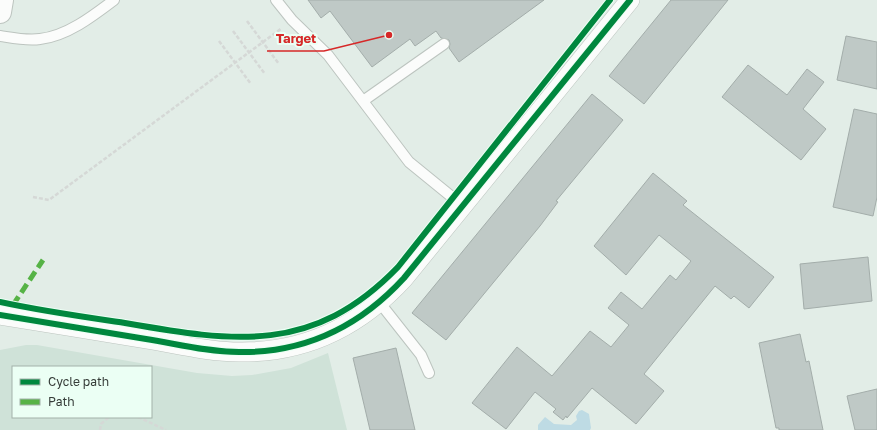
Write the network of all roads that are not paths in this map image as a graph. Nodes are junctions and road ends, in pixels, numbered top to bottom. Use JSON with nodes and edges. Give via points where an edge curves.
{"nodes":[{"id":1,"x":2,"y":0,"type":"edge"},
{"id":2,"x":114,"y":0,"type":"edge"},
{"id":3,"x":276,"y":0,"type":"edge"},
{"id":4,"x":630,"y":0,"type":"edge"},
{"id":5,"x":0,"y":12,"type":"edge"},
{"id":6,"x":0,"y":36,"type":"edge"},
{"id":7,"x":444,"y":44,"type":"dead end"},
{"id":8,"x":363,"y":101,"type":"junction"},
{"id":9,"x":463,"y":206,"type":"junction"},
{"id":10,"x":380,"y":303,"type":"junction"},
{"id":11,"x":0,"y":315,"type":"edge"},
{"id":12,"x":429,"y":373,"type":"dead end"}],
"edges":[{"from":1,"to":5,"type":"street"},
{"from":2,"to":6,"type":"lane","via":[[63,33],[24,39]]},
{"from":3,"to":8,"type":"lane","via":[[292,20],[328,54]]},
{"from":4,"to":9,"type":"street"},
{"from":7,"to":8,"type":"lane"},
{"from":8,"to":9,"type":"lane","via":[[409,162]]},
{"from":9,"to":10,"type":"street"},
{"from":10,"to":11,"type":"street","via":[[349,324],[315,340],[280,349],[252,352],[210,349]]},
{"from":10,"to":12,"type":"lane","via":[[421,355]]}]}
